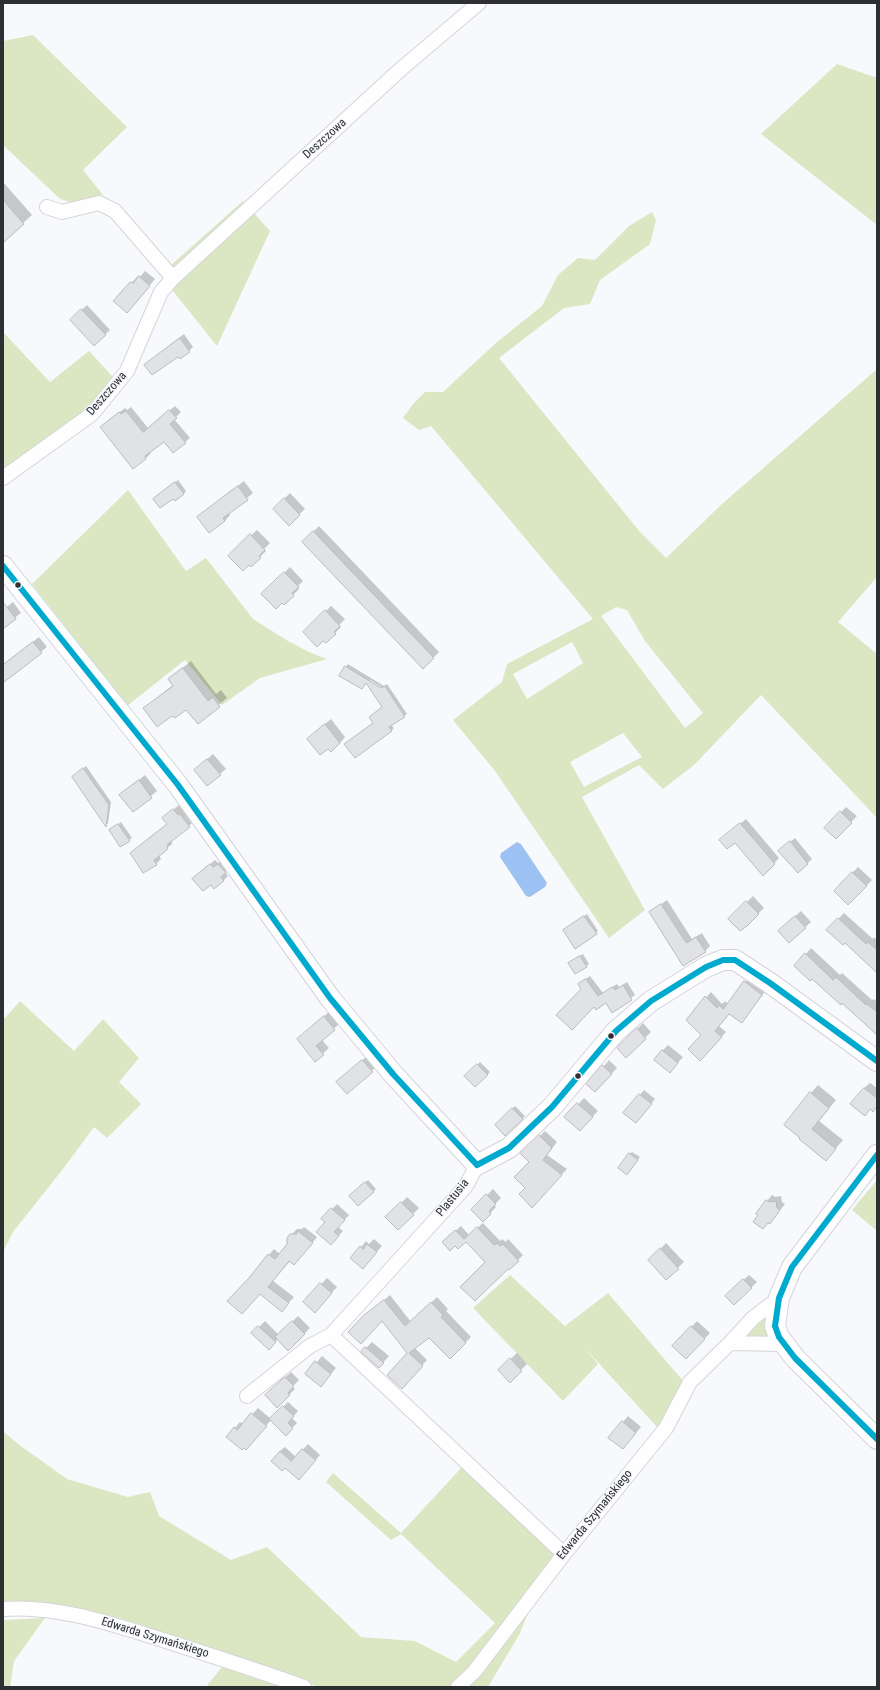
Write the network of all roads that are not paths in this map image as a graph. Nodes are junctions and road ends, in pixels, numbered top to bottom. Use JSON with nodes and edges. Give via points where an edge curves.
{"nodes":[{"id":1,"x":479,"y":3,"type":"edge"},
{"id":2,"x":47,"y":207,"type":"dead end"},
{"id":3,"x":173,"y":278,"type":"junction"},
{"id":4,"x":3,"y":478,"type":"edge"},
{"id":5,"x":3,"y":566,"type":"edge"},
{"id":6,"x":877,"y":1061,"type":"edge"},
{"id":7,"x":877,"y":1155,"type":"edge"},
{"id":8,"x":477,"y":1165,"type":"junction"},
{"id":9,"x":779,"y":1298,"type":"junction"},
{"id":10,"x":331,"y":1335,"type":"junction"},
{"id":11,"x":730,"y":1343,"type":"junction"},
{"id":12,"x":784,"y":1344,"type":"junction"},
{"id":13,"x":247,"y":1396,"type":"dead end"},
{"id":14,"x":877,"y":1439,"type":"edge"},
{"id":15,"x":564,"y":1554,"type":"junction"},
{"id":16,"x":3,"y":1609,"type":"edge"},
{"id":17,"x":304,"y":1687,"type":"edge"},
{"id":18,"x":458,"y":1687,"type":"edge"}],
"edges":[{"from":1,"to":3,"type":"street","name":"Deszczowa","via":[[401,69]]},
{"from":2,"to":3,"type":"street","via":[[62,212],[99,203],[115,211]]},
{"from":3,"to":4,"type":"street","name":"Deszczowa","via":[[161,292],[127,371],[92,414]]},
{"from":5,"to":8,"type":"street","via":[[178,785],[330,998],[393,1074]]},
{"from":6,"to":8,"type":"street","via":[[735,960],[723,960],[706,967],[651,1001],[616,1031],[552,1107],[509,1148]]},
{"from":7,"to":9,"type":"street","via":[[792,1267]]},
{"from":8,"to":10,"type":"street","name":"Plastusia","via":[[466,1186]]},
{"from":9,"to":11,"type":"street","name":"Edwarda Szymańskiego","via":[[753,1318]]},
{"from":9,"to":12,"type":"street","via":[[775,1326]]},
{"from":10,"to":13,"type":"street","name":"Plastusia","via":[[310,1346]]},
{"from":10,"to":15,"type":"street"},
{"from":11,"to":12,"type":"street"},
{"from":11,"to":15,"type":"street","name":"Edwarda Szymańskiego","via":[[690,1382],[666,1428]]},
{"from":12,"to":14,"type":"street","via":[[815,1379]]},
{"from":15,"to":18,"type":"street","name":"Edwarda Szymańskiego","via":[[474,1672]]},
{"from":16,"to":17,"type":"street","name":"Edwarda Szymańskiego","via":[[76,1614],[245,1666]]}]}
